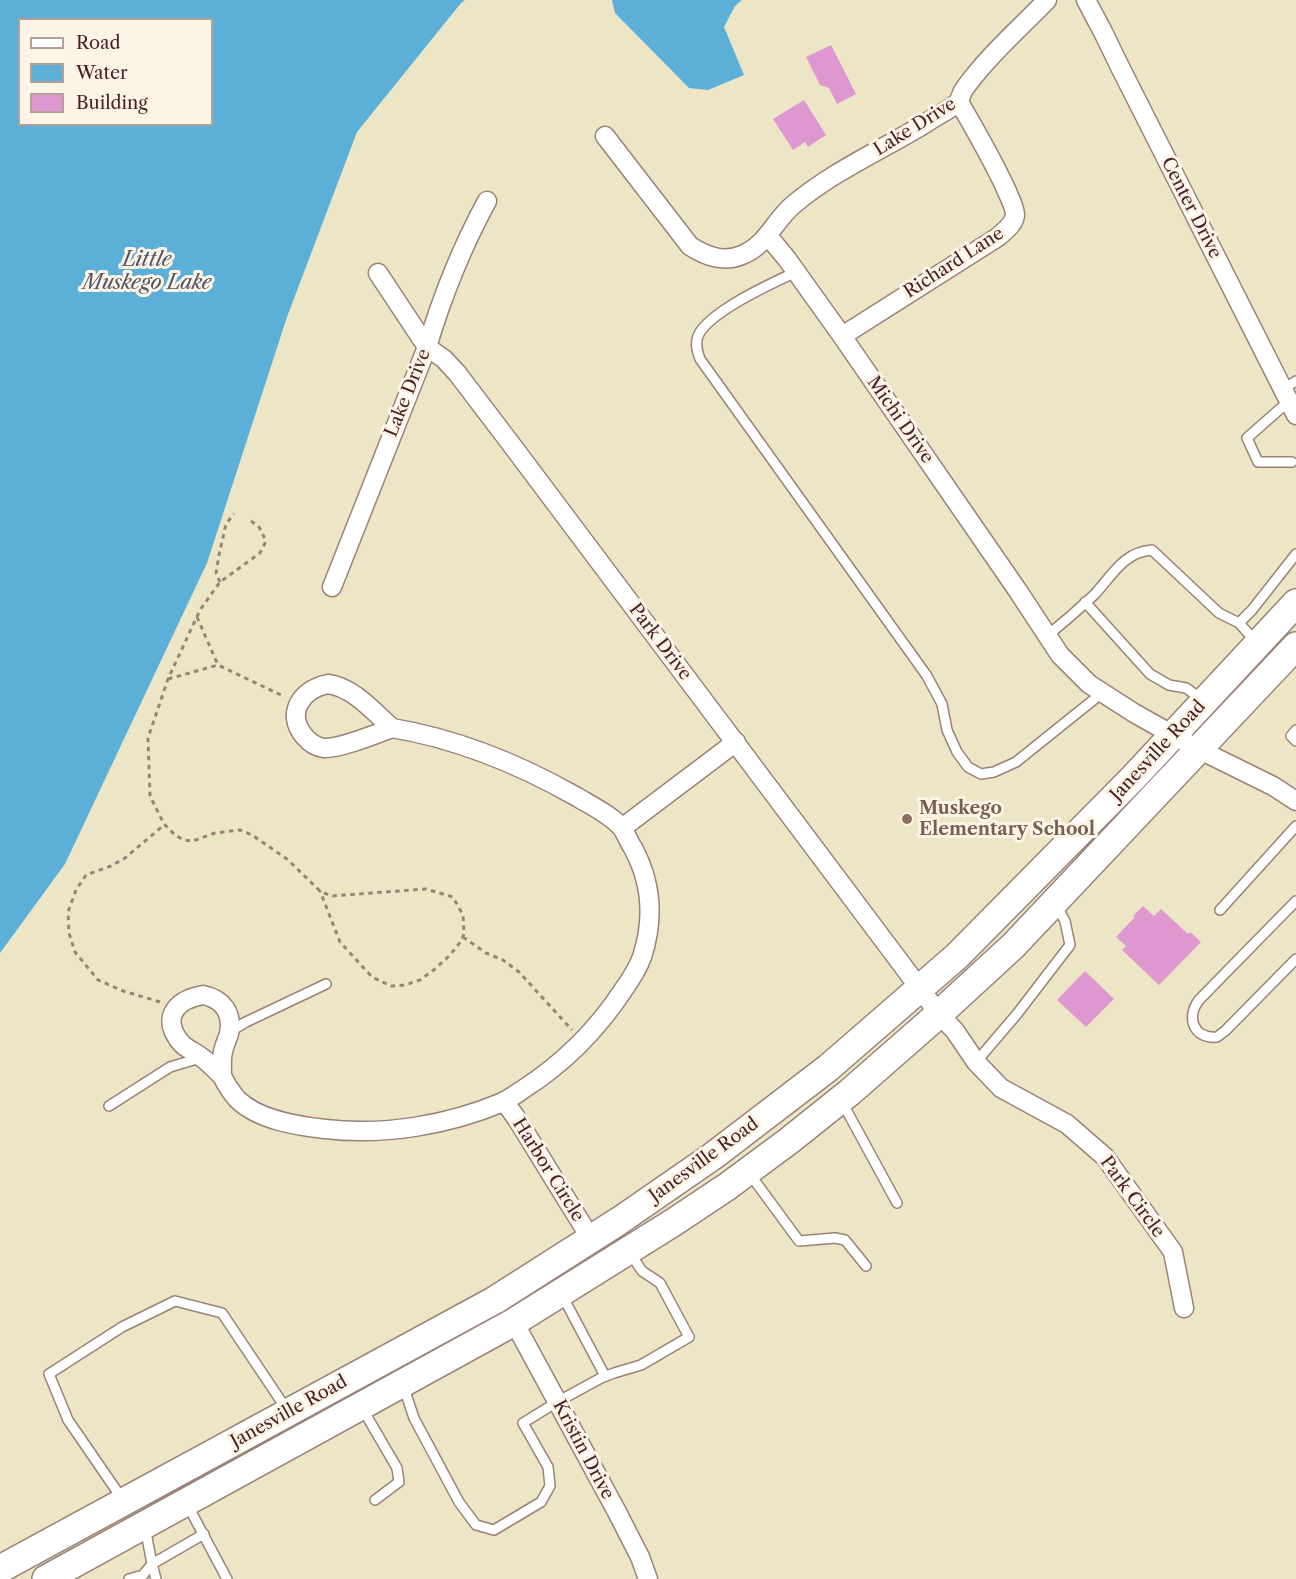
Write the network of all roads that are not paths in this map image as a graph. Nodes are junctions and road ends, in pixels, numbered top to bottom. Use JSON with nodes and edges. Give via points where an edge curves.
{"nodes":[{"id":1,"x":1047,"y":0,"type":"edge"},
{"id":2,"x":1086,"y":0,"type":"edge"},
{"id":3,"x":959,"y":102,"type":"junction"},
{"id":4,"x":605,"y":136,"type":"dead end"},
{"id":5,"x":487,"y":201,"type":"dead end"},
{"id":6,"x":768,"y":236,"type":"junction"},
{"id":7,"x":796,"y":272,"type":"junction"},
{"id":8,"x":378,"y":273,"type":"dead end"},
{"id":9,"x":842,"y":336,"type":"junction"},
{"id":10,"x":427,"y":347,"type":"junction"},
{"id":11,"x":1291,"y":396,"type":"edge"},
{"id":12,"x":1295,"y":464,"type":"edge"},
{"id":13,"x":1296,"y":554,"type":"edge"},
{"id":14,"x":332,"y":587,"type":"dead end"},
{"id":15,"x":1085,"y":602,"type":"junction"},
{"id":16,"x":1296,"y":603,"type":"edge"},
{"id":17,"x":1239,"y":623,"type":"junction"},
{"id":18,"x":1047,"y":636,"type":"junction"},
{"id":19,"x":1263,"y":638,"type":"junction"},
{"id":20,"x":1292,"y":650,"type":"edge"},
{"id":21,"x":1102,"y":693,"type":"junction"},
{"id":22,"x":1205,"y":702,"type":"junction"},
{"id":23,"x":392,"y":728,"type":"junction"},
{"id":24,"x":1296,"y":730,"type":"edge"},
{"id":25,"x":1173,"y":735,"type":"junction"},
{"id":26,"x":1296,"y":741,"type":"edge"},
{"id":27,"x":736,"y":742,"type":"junction"},
{"id":28,"x":1198,"y":749,"type":"junction"},
{"id":29,"x":1296,"y":801,"type":"edge"},
{"id":30,"x":1296,"y":826,"type":"edge"},
{"id":31,"x":622,"y":828,"type":"junction"},
{"id":32,"x":1296,"y":901,"type":"edge"},
{"id":33,"x":1054,"y":903,"type":"junction"},
{"id":34,"x":1220,"y":910,"type":"dead end"},
{"id":35,"x":1296,"y":959,"type":"edge"},
{"id":36,"x":326,"y":984,"type":"dead end"},
{"id":37,"x":920,"y":988,"type":"junction"},
{"id":38,"x":939,"y":1014,"type":"junction"},
{"id":39,"x":229,"y":1032,"type":"junction"},
{"id":40,"x":202,"y":1057,"type":"junction"},
{"id":41,"x":976,"y":1062,"type":"junction"},
{"id":42,"x":222,"y":1076,"type":"junction"},
{"id":43,"x":840,"y":1100,"type":"junction"},
{"id":44,"x":504,"y":1101,"type":"junction"},
{"id":45,"x":109,"y":1106,"type":"dead end"},
{"id":46,"x":747,"y":1172,"type":"junction"},
{"id":47,"x":897,"y":1203,"type":"dead end"},
{"id":48,"x":585,"y":1243,"type":"junction"},
{"id":49,"x":638,"y":1244,"type":"junction"},
{"id":50,"x":866,"y":1266,"type":"dead end"},
{"id":51,"x":554,"y":1297,"type":"junction"},
{"id":52,"x":1184,"y":1308,"type":"dead end"},
{"id":53,"x":457,"y":1320,"type":"junction"},
{"id":54,"x":514,"y":1322,"type":"junction"},
{"id":55,"x":605,"y":1376,"type":"junction"},
{"id":56,"x":402,"y":1384,"type":"junction"},
{"id":57,"x":557,"y":1401,"type":"junction"},
{"id":58,"x":361,"y":1406,"type":"junction"},
{"id":59,"x":289,"y":1412,"type":"junction"},
{"id":60,"x":304,"y":1437,"type":"junction"},
{"id":61,"x":160,"y":1482,"type":"junction"},
{"id":62,"x":375,"y":1500,"type":"dead end"},
{"id":63,"x":125,"y":1502,"type":"junction"},
{"id":64,"x":181,"y":1505,"type":"junction"},
{"id":65,"x":145,"y":1525,"type":"junction"},
{"id":66,"x":204,"y":1534,"type":"junction"},
{"id":67,"x":44,"y":1545,"type":"junction"},
{"id":68,"x":152,"y":1564,"type":"junction"},
{"id":69,"x":0,"y":1569,"type":"edge"},
{"id":70,"x":56,"y":1577,"type":"edge"},
{"id":71,"x":129,"y":1579,"type":"edge"},
{"id":72,"x":156,"y":1579,"type":"edge"},
{"id":73,"x":227,"y":1579,"type":"edge"},
{"id":74,"x":648,"y":1579,"type":"edge"}],
"edges":[{"from":1,"to":3,"type":"street","name":"Lake Drive","via":[[982,66]]},
{"from":2,"to":11,"type":"street","name":"Center Drive"},
{"from":3,"to":6,"type":"street","name":"Lake Drive","via":[[820,185],[792,205]]},
{"from":3,"to":9,"type":"street","name":"Richard Lane","via":[[1011,199],[1015,219],[998,237]]},
{"from":4,"to":6,"type":"street","via":[[677,230],[700,253],[724,259],[739,256],[753,250]]},
{"from":5,"to":10,"type":"street","name":"Lake Drive","via":[[464,249]]},
{"from":6,"to":7,"type":"street","name":"Michi Drive"},
{"from":7,"to":9,"type":"street","name":"Michi Drive"},
{"from":7,"to":21,"type":"lane","via":[[756,290],[710,320],[698,335],[700,359],[927,676],[942,704],[957,752],[968,767],[981,774],[994,772],[1016,762]]},
{"from":8,"to":10,"type":"street","name":"Park Drive"},
{"from":9,"to":18,"type":"street","name":"Michi Drive"},
{"from":10,"to":14,"type":"street","name":"Lake Drive"},
{"from":10,"to":27,"type":"street","name":"Park Drive","via":[[457,374]]},
{"from":11,"to":12,"type":"lane","via":[[1247,438],[1258,462]]},
{"from":13,"to":17,"type":"lane"},
{"from":15,"to":17,"type":"lane","via":[[1116,567],[1141,551],[1152,550],[1219,613]]},
{"from":15,"to":18,"type":"lane"},
{"from":15,"to":22,"type":"lane","via":[[1150,674],[1169,685],[1186,688]]},
{"from":16,"to":19,"type":"main road","name":"Janesville Road"},
{"from":17,"to":19,"type":"lane"},
{"from":18,"to":21,"type":"street","name":"Michi Drive","via":[[1060,655]]},
{"from":19,"to":20,"type":"main road"},
{"from":19,"to":22,"type":"main road","name":"Janesville Road"},
{"from":20,"to":28,"type":"main road","name":"Janesville Road"},
{"from":21,"to":25,"type":"street","name":"Michi Drive"},
{"from":22,"to":25,"type":"main road","name":"Janesville Road"},
{"from":23,"to":23,"type":"street","name":"Harbor Circle","via":[[358,697],[336,685],[320,686],[300,700],[299,730],[309,742],[324,748]]},
{"from":23,"to":31,"type":"street","name":"Harbor Circle","via":[[498,757],[544,778]]},
{"from":24,"to":26,"type":"lane","via":[[1291,736]]},
{"from":25,"to":28,"type":"street","name":"Michi Drive"},
{"from":25,"to":37,"type":"main road","name":"Janesville Road","via":[[957,956]]},
{"from":27,"to":31,"type":"street"},
{"from":27,"to":37,"type":"street","name":"Park Drive"},
{"from":28,"to":29,"type":"street","name":"Michi Drive"},
{"from":28,"to":33,"type":"main road","name":"Janesville Road"},
{"from":30,"to":34,"type":"lane"},
{"from":31,"to":44,"type":"street","name":"Harbor Circle","via":[[647,884],[648,933],[641,959],[630,980],[583,1042],[541,1078]]},
{"from":32,"to":35,"type":"lane","via":[[1199,1000],[1194,1007],[1195,1029],[1204,1036],[1217,1037]]},
{"from":33,"to":38,"type":"main road","name":"Janesville Road"},
{"from":33,"to":41,"type":"lane","via":[[1065,921],[1070,945]]},
{"from":36,"to":39,"type":"lane"},
{"from":37,"to":38,"type":"street","name":"Park Drive"},
{"from":37,"to":48,"type":"main road","name":"Janesville Road","via":[[828,1068],[713,1156]]},
{"from":38,"to":41,"type":"street","name":"Park Circle"},
{"from":38,"to":43,"type":"main road","name":"Janesville Road"},
{"from":39,"to":40,"type":"street","name":"Harbor Circle","via":[[227,1011],[212,997],[203,995],[180,1003],[174,1010],[173,1031],[183,1045]]},
{"from":39,"to":42,"type":"street"},
{"from":40,"to":42,"type":"street","name":"Harbor Circle"},
{"from":40,"to":45,"type":"lane","via":[[170,1067]]},
{"from":41,"to":52,"type":"street","name":"Park Circle","via":[[1001,1088],[1067,1124],[1106,1157],[1173,1252]]},
{"from":42,"to":44,"type":"street","name":"Harbor Circle","via":[[237,1099],[271,1118],[347,1131],[429,1125]]},
{"from":43,"to":46,"type":"main road","name":"Janesville Road"},
{"from":43,"to":47,"type":"lane"},
{"from":44,"to":48,"type":"street","name":"Harbor Circle","via":[[518,1119]]},
{"from":46,"to":49,"type":"main road","name":"Janesville Road"},
{"from":46,"to":50,"type":"lane","via":[[799,1240],[845,1240]]},
{"from":48,"to":49,"type":"main road"},
{"from":48,"to":51,"type":"main road","via":[[594,1249],[592,1256]]},
{"from":48,"to":53,"type":"main road","name":"Janesville Road"},
{"from":48,"to":54,"type":"main road","via":[[527,1291]]},
{"from":49,"to":51,"type":"main road","name":"Janesville Road"},
{"from":49,"to":55,"type":"lane","via":[[642,1271],[660,1283],[689,1337],[641,1365]]},
{"from":51,"to":54,"type":"main road","name":"Janesville Road"},
{"from":51,"to":55,"type":"lane"},
{"from":53,"to":54,"type":"main road","via":[[487,1315]]},
{"from":53,"to":59,"type":"main road","name":"Janesville Road"},
{"from":54,"to":56,"type":"main road","name":"Janesville Road"},
{"from":54,"to":57,"type":"street","name":"Kristin Drive"},
{"from":55,"to":57,"type":"lane"},
{"from":56,"to":57,"type":"lane","via":[[414,1418],[459,1502],[476,1525],[494,1530],[541,1502],[550,1486],[548,1467],[523,1423]]},
{"from":56,"to":58,"type":"main road","name":"Janesville Road"},
{"from":57,"to":74,"type":"street","name":"Kristin Drive"},
{"from":58,"to":60,"type":"main road","name":"Janesville Road"},
{"from":58,"to":62,"type":"lane","via":[[397,1468],[399,1482]]},
{"from":59,"to":60,"type":"main road"},
{"from":59,"to":61,"type":"main road","name":"Janesville Road"},
{"from":59,"to":63,"type":"lane","via":[[222,1313],[176,1301],[122,1328],[49,1374],[68,1420]]},
{"from":60,"to":64,"type":"main road","name":"Janesville Road"},
{"from":61,"to":63,"type":"main road","name":"Janesville Road"},
{"from":61,"to":64,"type":"main road"},
{"from":63,"to":67,"type":"main road","name":"Janesville Road"},
{"from":64,"to":65,"type":"main road","name":"Janesville Road"},
{"from":64,"to":66,"type":"lane"},
{"from":65,"to":68,"type":"lane"},
{"from":65,"to":70,"type":"main road","name":"Janesville Road"},
{"from":66,"to":68,"type":"lane"},
{"from":66,"to":73,"type":"lane"},
{"from":67,"to":69,"type":"main road","name":"Janesville Road"},
{"from":67,"to":70,"type":"main road"},
{"from":68,"to":71,"type":"lane","via":[[142,1575]]},
{"from":68,"to":72,"type":"lane"}]}
